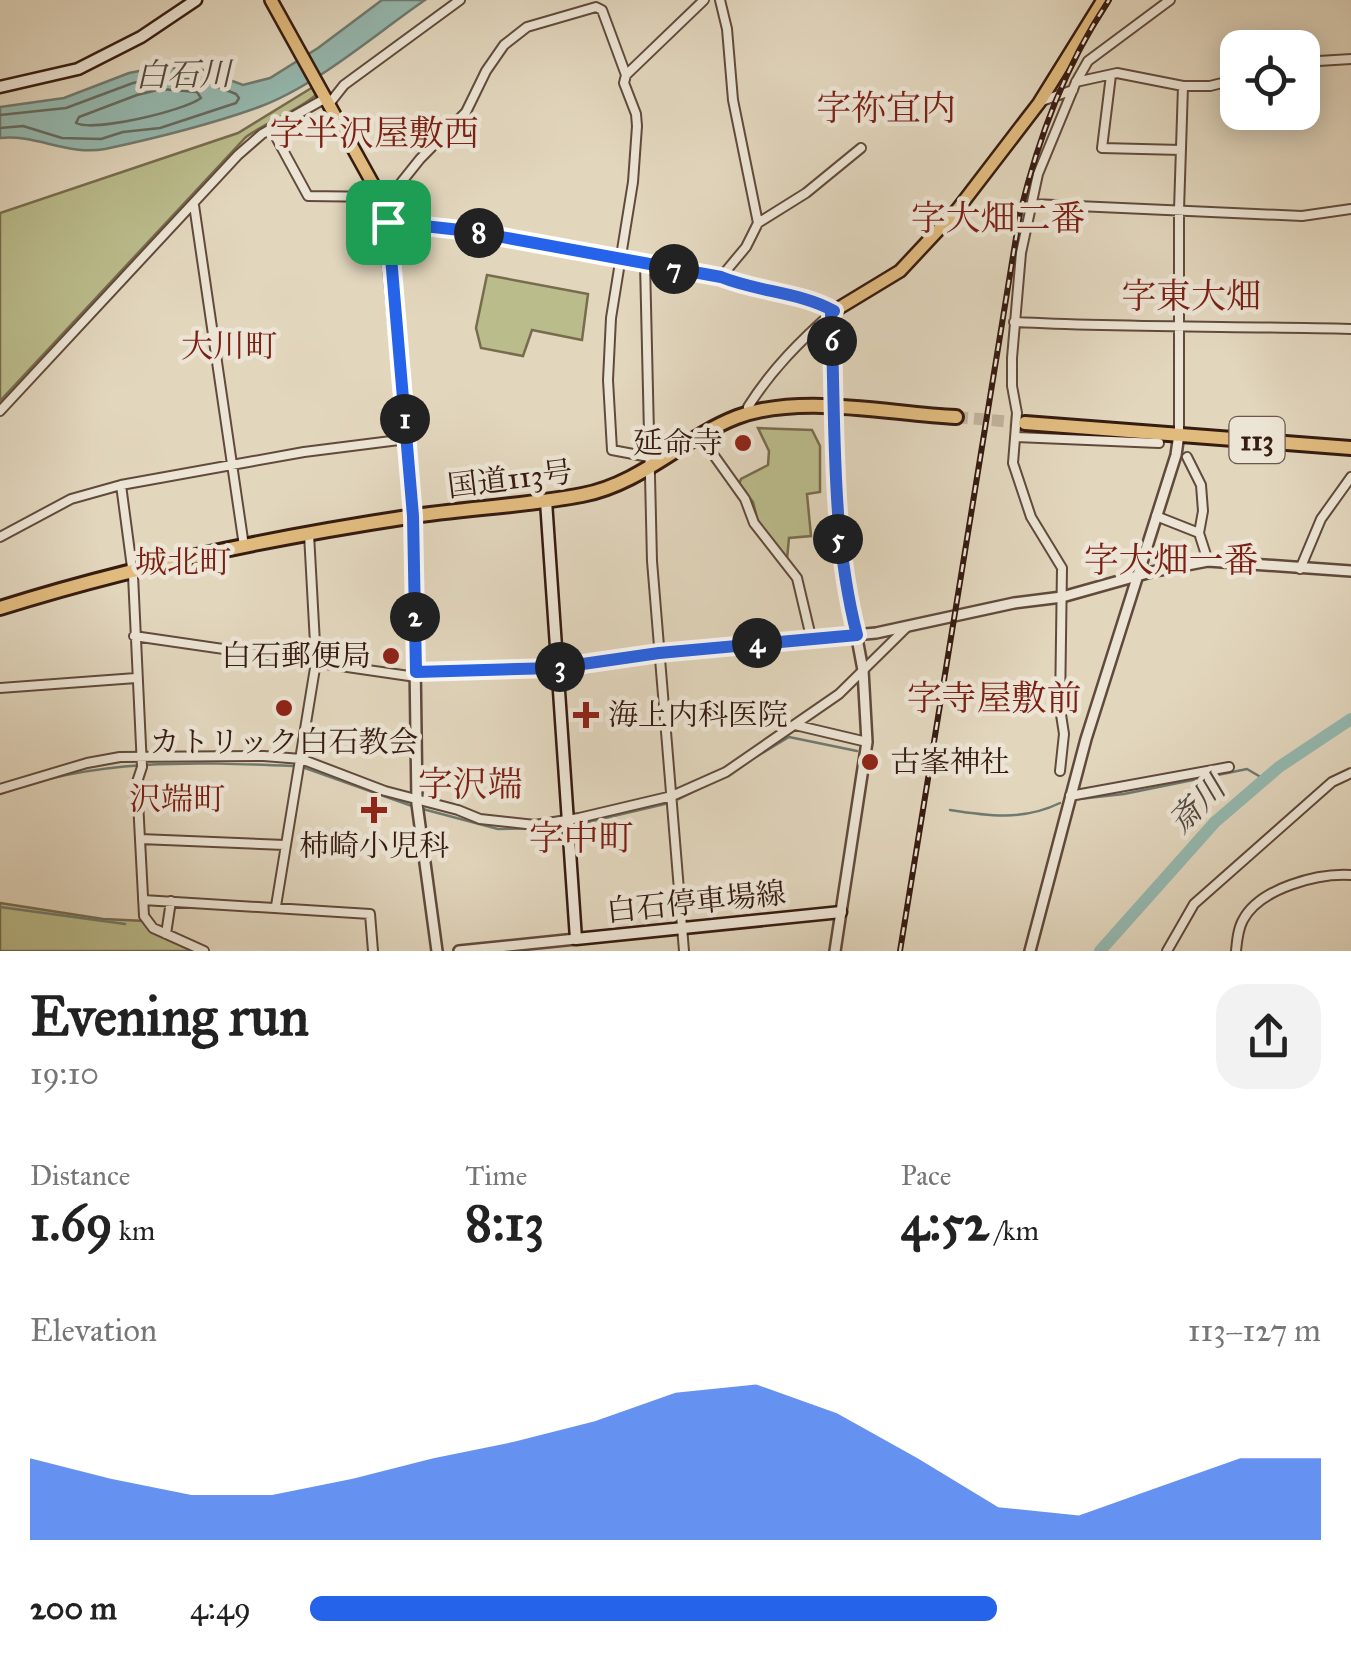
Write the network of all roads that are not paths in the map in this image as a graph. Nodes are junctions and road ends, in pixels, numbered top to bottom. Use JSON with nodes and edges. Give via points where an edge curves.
{"nodes":[{"id":1,"x":196,"y":0,"type":"edge"},
{"id":2,"x":272,"y":0,"type":"edge"},
{"id":3,"x":460,"y":0,"type":"edge"},
{"id":4,"x":704,"y":0,"type":"edge"},
{"id":5,"x":720,"y":0,"type":"edge"},
{"id":6,"x":1103,"y":0,"type":"edge"},
{"id":7,"x":1170,"y":0,"type":"edge"},
{"id":8,"x":1351,"y":59,"type":"edge"},
{"id":9,"x":1320,"y":61,"type":"edge"},
{"id":10,"x":1111,"y":74,"type":"junction"},
{"id":11,"x":626,"y":75,"type":"junction"},
{"id":12,"x":1220,"y":83,"type":"edge"},
{"id":13,"x":1074,"y":86,"type":"junction"},
{"id":14,"x":1184,"y":86,"type":"junction"},
{"id":15,"x":0,"y":87,"type":"edge"},
{"id":16,"x":326,"y":98,"type":"junction"},
{"id":17,"x":1038,"y":103,"type":"junction"},
{"id":18,"x":271,"y":128,"type":"junction"},
{"id":19,"x":861,"y":148,"type":"dead end"},
{"id":20,"x":1181,"y":150,"type":"junction"},
{"id":21,"x":382,"y":201,"type":"junction"},
{"id":22,"x":1033,"y":204,"type":"junction"},
{"id":23,"x":194,"y":205,"type":"junction"},
{"id":24,"x":1351,"y":209,"type":"edge"},
{"id":25,"x":1178,"y":210,"type":"junction"},
{"id":26,"x":388,"y":222,"type":"junction"},
{"id":27,"x":758,"y":223,"type":"junction"},
{"id":28,"x":620,"y":259,"type":"junction"},
{"id":29,"x":645,"y":263,"type":"junction"},
{"id":30,"x":721,"y":277,"type":"junction"},
{"id":31,"x":833,"y":312,"type":"junction"},
{"id":32,"x":1014,"y":322,"type":"junction"},
{"id":33,"x":1180,"y":325,"type":"junction"},
{"id":34,"x":1351,"y":328,"type":"edge"},
{"id":35,"x":836,"y":408,"type":"junction"},
{"id":36,"x":0,"y":411,"type":"edge"},
{"id":37,"x":749,"y":413,"type":"junction"},
{"id":38,"x":956,"y":417,"type":"tunnel mouth"},
{"id":39,"x":1024,"y":422,"type":"tunnel mouth"},
{"id":40,"x":1178,"y":434,"type":"junction"},
{"id":41,"x":700,"y":436,"type":"junction"},
{"id":42,"x":1016,"y":437,"type":"junction"},
{"id":43,"x":406,"y":439,"type":"junction"},
{"id":44,"x":1159,"y":443,"type":"dead end"},
{"id":45,"x":1351,"y":448,"type":"edge"},
{"id":46,"x":1187,"y":457,"type":"dead end"},
{"id":47,"x":650,"y":463,"type":"junction"},
{"id":48,"x":231,"y":464,"type":"junction"},
{"id":49,"x":1351,"y":476,"type":"edge"},
{"id":50,"x":121,"y":485,"type":"junction"},
{"id":51,"x":546,"y":501,"type":"junction"},
{"id":52,"x":413,"y":516,"type":"junction"},
{"id":53,"x":1156,"y":516,"type":"junction"},
{"id":54,"x":309,"y":533,"type":"junction"},
{"id":55,"x":1199,"y":533,"type":"junction"},
{"id":56,"x":0,"y":538,"type":"edge"},
{"id":57,"x":244,"y":546,"type":"junction"},
{"id":58,"x":1208,"y":560,"type":"junction"},
{"id":59,"x":132,"y":569,"type":"junction"},
{"id":60,"x":1300,"y":569,"type":"junction"},
{"id":61,"x":1351,"y":572,"type":"edge"},
{"id":62,"x":1138,"y":576,"type":"junction"},
{"id":63,"x":1062,"y":597,"type":"junction"},
{"id":64,"x":0,"y":608,"type":"edge"},
{"id":65,"x":907,"y":627,"type":"junction"},
{"id":66,"x":857,"y":635,"type":"junction"},
{"id":67,"x":134,"y":636,"type":"junction"},
{"id":68,"x":810,"y":638,"type":"junction"},
{"id":69,"x":659,"y":653,"type":"junction"},
{"id":70,"x":316,"y":662,"type":"junction"},
{"id":71,"x":555,"y":668,"type":"junction"},
{"id":72,"x":863,"y":670,"type":"junction"},
{"id":73,"x":416,"y":674,"type":"junction"},
{"id":74,"x":136,"y":678,"type":"junction"},
{"id":75,"x":0,"y":688,"type":"edge"},
{"id":76,"x":794,"y":725,"type":"junction"},
{"id":77,"x":1064,"y":734,"type":"junction"},
{"id":78,"x":1086,"y":739,"type":"junction"},
{"id":79,"x":867,"y":742,"type":"junction"},
{"id":80,"x":141,"y":760,"type":"junction"},
{"id":81,"x":300,"y":760,"type":"junction"},
{"id":82,"x":1228,"y":766,"type":"dead end"},
{"id":83,"x":1060,"y":771,"type":"dead end"},
{"id":84,"x":1351,"y":773,"type":"edge"},
{"id":85,"x":0,"y":789,"type":"edge"},
{"id":86,"x":672,"y":796,"type":"junction"},
{"id":87,"x":1070,"y":796,"type":"junction"},
{"id":88,"x":417,"y":805,"type":"junction"},
{"id":89,"x":565,"y":824,"type":"junction"},
{"id":90,"x":140,"y":839,"type":"junction"},
{"id":91,"x":285,"y":845,"type":"junction"},
{"id":92,"x":1351,"y":875,"type":"edge"},
{"id":93,"x":144,"y":900,"type":"junction"},
{"id":94,"x":172,"y":901,"type":"junction"},
{"id":95,"x":276,"y":906,"type":"junction"},
{"id":96,"x":840,"y":912,"type":"junction"},
{"id":97,"x":683,"y":929,"type":"junction"},
{"id":98,"x":166,"y":934,"type":"junction"},
{"id":99,"x":580,"y":938,"type":"junction"},
{"id":100,"x":204,"y":951,"type":"edge"},
{"id":101,"x":374,"y":951,"type":"edge"},
{"id":102,"x":437,"y":951,"type":"edge"},
{"id":103,"x":458,"y":951,"type":"edge"},
{"id":104,"x":586,"y":951,"type":"edge"},
{"id":105,"x":684,"y":951,"type":"edge"},
{"id":106,"x":835,"y":951,"type":"edge"},
{"id":107,"x":1030,"y":951,"type":"edge"},
{"id":108,"x":1168,"y":951,"type":"edge"},
{"id":109,"x":1236,"y":951,"type":"edge"}],
"edges":[{"from":1,"to":15,"type":"main road","via":[[141,38],[78,69]]},
{"from":2,"to":16,"type":"main road"},
{"from":3,"to":16,"type":"street"},
{"from":4,"to":11,"type":"street"},
{"from":5,"to":27,"type":"street"},
{"from":6,"to":17,"type":"main road"},
{"from":7,"to":13,"type":"street","via":[[1088,61]]},
{"from":8,"to":9,"type":"street"},
{"from":10,"to":13,"type":"street"},
{"from":10,"to":14,"type":"street"},
{"from":10,"to":20,"type":"street","via":[[1102,148]]},
{"from":11,"to":21,"type":"street","via":[[596,7],[527,27],[504,45],[466,112]]},
{"from":11,"to":28,"type":"street","via":[[636,126]]},
{"from":12,"to":14,"type":"street"},
{"from":13,"to":17,"type":"street"},
{"from":13,"to":22,"type":"street","via":[[1046,150]]},
{"from":14,"to":20,"type":"street"},
{"from":16,"to":18,"type":"street"},
{"from":16,"to":21,"type":"main road"},
{"from":17,"to":31,"type":"main road","via":[[900,271]]},
{"from":18,"to":21,"type":"street","via":[[312,198]]},
{"from":18,"to":23,"type":"street"},
{"from":19,"to":27,"type":"street"},
{"from":20,"to":25,"type":"street"},
{"from":21,"to":26,"type":"main road"},
{"from":22,"to":25,"type":"street"},
{"from":22,"to":32,"type":"street"},
{"from":23,"to":36,"type":"street"},
{"from":23,"to":48,"type":"street"},
{"from":24,"to":25,"type":"street","via":[[1302,216]]},
{"from":25,"to":33,"type":"street"},
{"from":26,"to":28,"type":"main road"},
{"from":26,"to":43,"type":"main road"},
{"from":27,"to":30,"type":"street"},
{"from":28,"to":29,"type":"main road"},
{"from":28,"to":47,"type":"street","via":[[610,334],[612,450]]},
{"from":29,"to":30,"type":"main road"},
{"from":29,"to":47,"type":"street"},
{"from":30,"to":31,"type":"main road"},
{"from":31,"to":35,"type":"street"},
{"from":31,"to":37,"type":"street","via":[[790,350]]},
{"from":32,"to":33,"type":"street"},
{"from":32,"to":42,"type":"street"},
{"from":33,"to":34,"type":"street"},
{"from":33,"to":40,"type":"street"},
{"from":35,"to":37,"type":"highway","name":"国道113号"},
{"from":35,"to":38,"type":"highway","name":"国道113号"},
{"from":35,"to":66,"type":"street","via":[[839,544]]},
{"from":37,"to":41,"type":"highway","name":"国道113号"},
{"from":39,"to":40,"type":"highway","number":"113"},
{"from":40,"to":45,"type":"highway","number":"113"},
{"from":40,"to":53,"type":"street"},
{"from":41,"to":47,"type":"highway","name":"国道113号"},
{"from":41,"to":68,"type":"street","via":[[796,578]]},
{"from":42,"to":44,"type":"street"},
{"from":42,"to":63,"type":"street","via":[[1013,463],[1032,517],[1059,559]]},
{"from":43,"to":48,"type":"street"},
{"from":43,"to":52,"type":"main road"},
{"from":46,"to":55,"type":"street","via":[[1201,486]]},
{"from":47,"to":51,"type":"highway","name":"国道113号","via":[[599,491]]},
{"from":47,"to":69,"type":"street"},
{"from":48,"to":50,"type":"street"},
{"from":48,"to":57,"type":"street"},
{"from":49,"to":60,"type":"street","via":[[1321,520]]},
{"from":50,"to":56,"type":"street","via":[[71,499]]},
{"from":50,"to":59,"type":"street"},
{"from":51,"to":52,"type":"highway","name":"国道113号"},
{"from":51,"to":71,"type":"main road","name":"白石停車場線"},
{"from":52,"to":54,"type":"highway","name":"国道113号"},
{"from":52,"to":73,"type":"street"},
{"from":53,"to":55,"type":"street"},
{"from":53,"to":62,"type":"street"},
{"from":54,"to":57,"type":"highway","name":"国道113号"},
{"from":54,"to":70,"type":"street"},
{"from":55,"to":58,"type":"street"},
{"from":57,"to":59,"type":"highway","name":"国道113号"},
{"from":58,"to":60,"type":"street"},
{"from":58,"to":62,"type":"street"},
{"from":59,"to":64,"type":"highway","name":"国道113号"},
{"from":59,"to":67,"type":"street"},
{"from":60,"to":61,"type":"street"},
{"from":62,"to":63,"type":"street"},
{"from":62,"to":78,"type":"street"},
{"from":63,"to":65,"type":"street"},
{"from":63,"to":77,"type":"street"},
{"from":65,"to":66,"type":"street"},
{"from":65,"to":72,"type":"street"},
{"from":66,"to":68,"type":"street"},
{"from":66,"to":72,"type":"street"},
{"from":67,"to":70,"type":"street"},
{"from":67,"to":74,"type":"street"},
{"from":68,"to":69,"type":"street"},
{"from":69,"to":71,"type":"street"},
{"from":69,"to":86,"type":"street"},
{"from":70,"to":73,"type":"street"},
{"from":70,"to":81,"type":"street"},
{"from":71,"to":73,"type":"street"},
{"from":71,"to":89,"type":"main road","name":"白石停車場線"},
{"from":72,"to":76,"type":"street"},
{"from":72,"to":79,"type":"street"},
{"from":73,"to":88,"type":"street"},
{"from":74,"to":75,"type":"street"},
{"from":74,"to":80,"type":"street"},
{"from":76,"to":79,"type":"street"},
{"from":76,"to":86,"type":"street","via":[[726,772]]},
{"from":77,"to":78,"type":"street"},
{"from":77,"to":83,"type":"street"},
{"from":78,"to":87,"type":"street"},
{"from":79,"to":96,"type":"street"},
{"from":80,"to":81,"type":"street"},
{"from":80,"to":85,"type":"street","via":[[87,763]]},
{"from":80,"to":90,"type":"street"},
{"from":81,"to":88,"type":"street"},
{"from":81,"to":91,"type":"street"},
{"from":82,"to":87,"type":"street"},
{"from":84,"to":108,"type":"street","via":[[1332,782],[1194,904]]},
{"from":86,"to":89,"type":"street"},
{"from":86,"to":97,"type":"street"},
{"from":87,"to":107,"type":"street"},
{"from":88,"to":89,"type":"street","via":[[500,822]]},
{"from":88,"to":102,"type":"street"},
{"from":89,"to":99,"type":"main road","name":"白石停車場線"},
{"from":90,"to":91,"type":"street"},
{"from":90,"to":93,"type":"street"},
{"from":91,"to":95,"type":"street"},
{"from":92,"to":109,"type":"street","via":[[1276,890],[1243,919]]},
{"from":93,"to":94,"type":"street"},
{"from":93,"to":98,"type":"street","via":[[146,921]]},
{"from":94,"to":95,"type":"street"},
{"from":94,"to":98,"type":"street"},
{"from":95,"to":101,"type":"street","via":[[370,914]]},
{"from":96,"to":97,"type":"main road","name":"白石停車場線"},
{"from":96,"to":106,"type":"street"},
{"from":97,"to":99,"type":"main road","name":"白石停車場線"},
{"from":97,"to":105,"type":"street"},
{"from":98,"to":100,"type":"street"},
{"from":99,"to":103,"type":"street"},
{"from":99,"to":104,"type":"street"}]}
